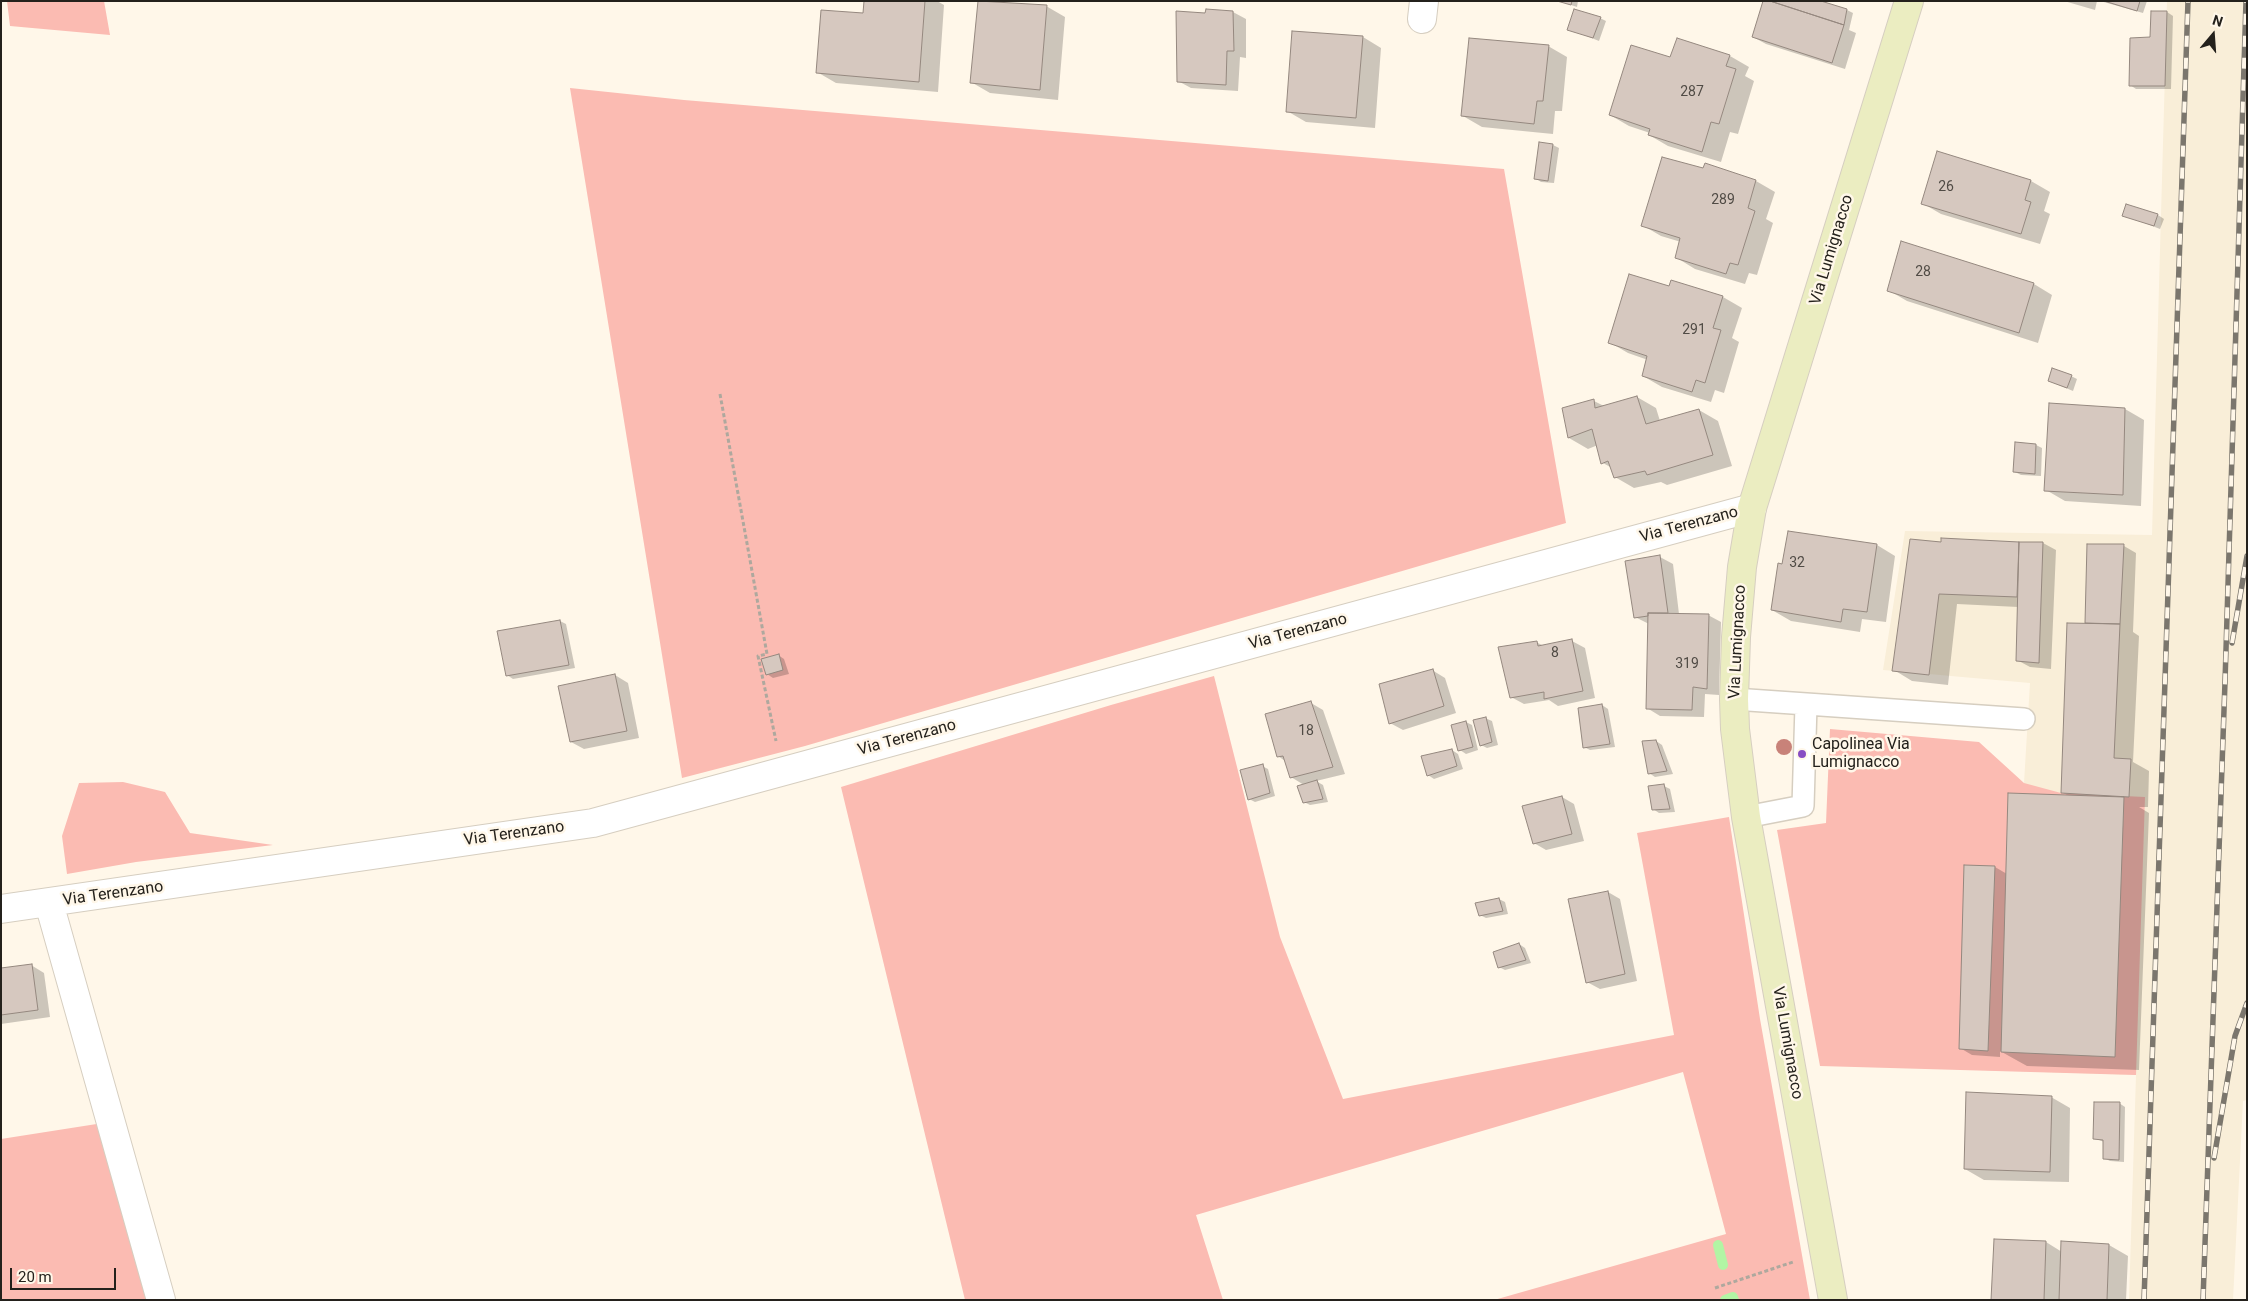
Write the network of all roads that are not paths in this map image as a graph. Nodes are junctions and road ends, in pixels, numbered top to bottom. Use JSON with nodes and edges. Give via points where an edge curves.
{"nodes":[{"id":1,"x":1909,"y":1,"type":"edge"},
{"id":2,"x":1752,"y":508,"type":"junction"},
{"id":3,"x":1734,"y":699,"type":"junction"},
{"id":4,"x":1806,"y":705,"type":"junction"},
{"id":5,"x":2024,"y":719,"type":"dead end"},
{"id":6,"x":1746,"y":817,"type":"junction"},
{"id":7,"x":49,"y":903,"type":"junction"},
{"id":8,"x":1,"y":909,"type":"edge"},
{"id":9,"x":160,"y":1300,"type":"edge"},
{"id":10,"x":1833,"y":1300,"type":"edge"}],
"edges":[{"from":1,"to":2,"type":"main road","name":"Via Lumignacco"},
{"from":2,"to":3,"type":"main road","name":"Via Lumignacco","via":[[1741,576]]},
{"from":2,"to":7,"type":"street","name":"Via Terenzano","via":[[592,823]]},
{"from":3,"to":4,"type":"lane"},
{"from":3,"to":6,"type":"main road","name":"Via Lumignacco"},
{"from":4,"to":5,"type":"lane"},
{"from":4,"to":6,"type":"lane","via":[[1803,806]]},
{"from":6,"to":10,"type":"main road","name":"Via Lumignacco"},
{"from":7,"to":8,"type":"street","name":"Via Terenzano"},
{"from":7,"to":9,"type":"street","name":"Via Terenzano"}]}
